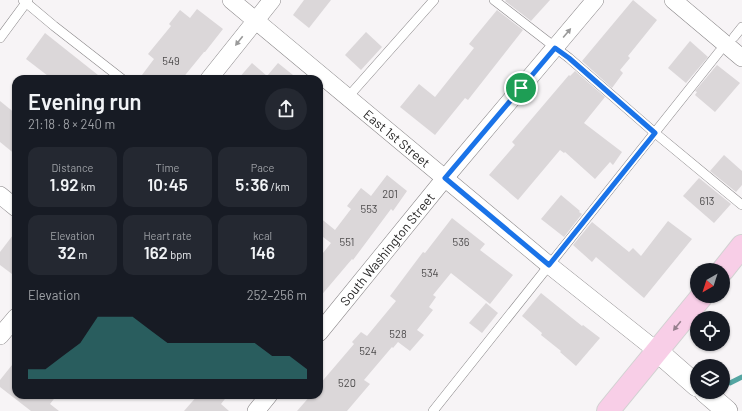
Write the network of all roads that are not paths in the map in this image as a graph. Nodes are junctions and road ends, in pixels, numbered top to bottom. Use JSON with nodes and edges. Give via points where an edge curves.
{"nodes":[{"id":1,"x":231,"y":0,"type":"edge"},
{"id":2,"x":272,"y":0,"type":"edge"},
{"id":3,"x":434,"y":0,"type":"edge"},
{"id":4,"x":494,"y":0,"type":"edge"},
{"id":5,"x":595,"y":0,"type":"edge"},
{"id":6,"x":673,"y":0,"type":"edge"},
{"id":7,"x":26,"y":1,"type":"edge"},
{"id":8,"x":256,"y":20,"type":"junction"},
{"id":9,"x":742,"y":27,"type":"edge"},
{"id":10,"x":734,"y":37,"type":"dead end"},
{"id":11,"x":0,"y":38,"type":"edge"},
{"id":12,"x":555,"y":48,"type":"junction"},
{"id":13,"x":720,"y":52,"type":"dead end"},
{"id":14,"x":742,"y":58,"type":"edge"},
{"id":15,"x":117,"y":75,"type":"edge"},
{"id":16,"x":212,"y":75,"type":"edge"},
{"id":17,"x":322,"y":75,"type":"edge"},
{"id":18,"x":323,"y":76,"type":"edge"},
{"id":19,"x":348,"y":97,"type":"junction"},
{"id":20,"x":655,"y":133,"type":"junction"},
{"id":21,"x":445,"y":178,"type":"junction"},
{"id":22,"x":0,"y":195,"type":"edge"},
{"id":23,"x":12,"y":205,"type":"edge"},
{"id":24,"x":742,"y":205,"type":"edge"},
{"id":25,"x":742,"y":246,"type":"edge"},
{"id":26,"x":729,"y":263,"type":"edge"},
{"id":27,"x":549,"y":265,"type":"junction"},
{"id":28,"x":696,"y":303,"type":"edge"},
{"id":29,"x":12,"y":322,"type":"edge"},
{"id":30,"x":323,"y":328,"type":"edge"},
{"id":31,"x":0,"y":336,"type":"edge"},
{"id":32,"x":657,"y":350,"type":"junction"},
{"id":33,"x":690,"y":380,"type":"edge"},
{"id":34,"x":266,"y":399,"type":"edge"},
{"id":35,"x":712,"y":399,"type":"edge"},
{"id":36,"x":256,"y":411,"type":"edge"},
{"id":37,"x":433,"y":411,"type":"edge"},
{"id":38,"x":608,"y":411,"type":"edge"},
{"id":39,"x":727,"y":411,"type":"edge"}],
"edges":[{"from":1,"to":8,"type":"street","name":"East 1st Street"},
{"from":2,"to":8,"type":"street"},
{"from":3,"to":19,"type":"lane"},
{"from":4,"to":12,"type":"lane"},
{"from":12,"to":5,"type":"street","name":"South Washington Street","one_way":true},
{"from":6,"to":14,"type":"street"},
{"from":7,"to":11,"type":"lane"},
{"from":7,"to":15,"type":"lane"},
{"from":8,"to":16,"type":"street","one_way":true},
{"from":8,"to":17,"type":"street","name":"East 1st Street"},
{"from":9,"to":10,"type":"lane"},
{"from":12,"to":20,"type":"lane"},
{"from":12,"to":21,"type":"street","name":"South Washington Street"},
{"from":13,"to":20,"type":"lane"},
{"from":18,"to":19,"type":"street","name":"East 1st Street"},
{"from":19,"to":21,"type":"street","name":"East 1st Street"},
{"from":20,"to":24,"type":"lane"},
{"from":20,"to":27,"type":"lane"},
{"from":21,"to":27,"type":"street","name":"East 1st Street"},
{"from":21,"to":30,"type":"street","name":"South Washington Street"},
{"from":22,"to":23,"type":"street"},
{"from":25,"to":26,"type":"main road"},
{"from":27,"to":32,"type":"street","name":"East 1st Street"},
{"from":27,"to":37,"type":"lane"},
{"from":28,"to":32,"type":"main road","one_way":true},
{"from":29,"to":31,"type":"street"},
{"from":32,"to":33,"type":"street"},
{"from":32,"to":38,"type":"main road"},
{"from":34,"to":36,"type":"street"},
{"from":35,"to":39,"type":"street"}]}
